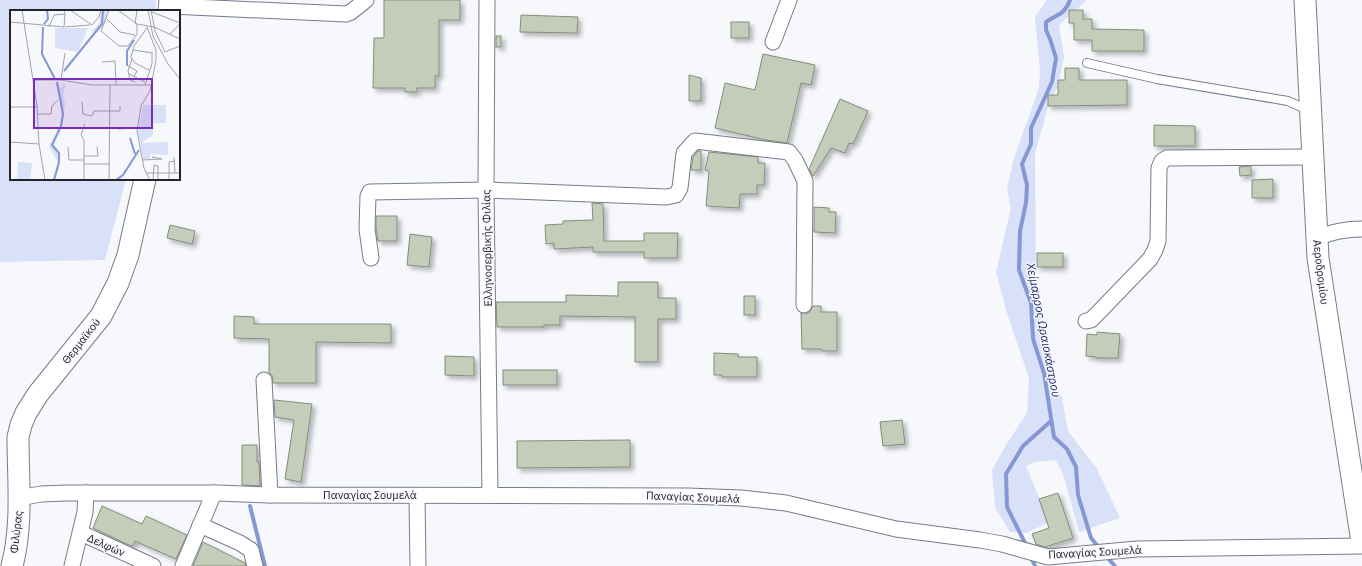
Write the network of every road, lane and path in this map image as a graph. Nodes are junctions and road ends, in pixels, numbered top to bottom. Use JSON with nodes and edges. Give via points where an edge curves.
{"nodes":[{"id":1,"x":366,"y":0,"type":"edge"},
{"id":2,"x":487,"y":0,"type":"edge"},
{"id":3,"x":790,"y":0,"type":"edge"},
{"id":4,"x":1305,"y":0,"type":"edge"},
{"id":5,"x":169,"y":6,"type":"edge"},
{"id":6,"x":773,"y":42,"type":"dead end"},
{"id":7,"x":1087,"y":63,"type":"dead end"},
{"id":8,"x":1311,"y":112,"type":"junction"},
{"id":9,"x":1313,"y":158,"type":"junction"},
{"id":10,"x":145,"y":180,"type":"edge"},
{"id":11,"x":486,"y":190,"type":"junction"},
{"id":12,"x":1362,"y":229,"type":"edge"},
{"id":13,"x":1316,"y":238,"type":"junction"},
{"id":14,"x":371,"y":258,"type":"dead end"},
{"id":15,"x":804,"y":305,"type":"dead end"},
{"id":16,"x":1086,"y":322,"type":"dead end"},
{"id":17,"x":264,"y":380,"type":"dead end"},
{"id":18,"x":86,"y":493,"type":"junction"},
{"id":19,"x":214,"y":493,"type":"junction"},
{"id":20,"x":270,"y":495,"type":"junction"},
{"id":21,"x":490,"y":495,"type":"junction"},
{"id":22,"x":417,"y":496,"type":"junction"},
{"id":23,"x":19,"y":498,"type":"junction"},
{"id":24,"x":200,"y":525,"type":"junction"},
{"id":25,"x":81,"y":533,"type":"junction"},
{"id":26,"x":1362,"y":542,"type":"edge"},
{"id":27,"x":1362,"y":546,"type":"edge"},
{"id":28,"x":1044,"y":559,"type":"edge"},
{"id":29,"x":12,"y":566,"type":"edge"},
{"id":30,"x":72,"y":566,"type":"edge"},
{"id":31,"x":153,"y":566,"type":"edge"},
{"id":32,"x":183,"y":566,"type":"edge"},
{"id":33,"x":255,"y":566,"type":"edge"},
{"id":34,"x":418,"y":566,"type":"edge"}],
"edges":[{"from":1,"to":5,"type":"street","via":[[346,14]]},
{"from":2,"to":11,"type":"street","name":"Ελληνοσερβικής Φιλίας"},
{"from":3,"to":6,"type":"street"},
{"from":4,"to":8,"type":"street","name":"Αεροδρομίου"},
{"from":7,"to":8,"type":"lane","via":[[1157,79],[1288,100]]},
{"from":8,"to":9,"type":"street","name":"Αεροδρομίου"},
{"from":9,"to":13,"type":"street","name":"Αεροδρομίου"},
{"from":9,"to":16,"type":"street","via":[[1167,158],[1162,161],[1159,168],[1156,250],[1097,314]]},
{"from":10,"to":23,"type":"street","name":"Θερμαϊκού","via":[[128,255],[118,283],[101,316],[38,394],[21,425],[18,437]]},
{"from":11,"to":14,"type":"street","via":[[370,192],[367,229]]},
{"from":11,"to":15,"type":"street","via":[[666,197],[676,194],[680,188],[684,153],[695,142],[788,152],[795,160],[804,181]]},
{"from":11,"to":21,"type":"street","name":"Ελληνοσερβικής Φιλίας"},
{"from":12,"to":13,"type":"street","via":[[1350,229]]},
{"from":13,"to":26,"type":"street","name":"Αεροδρομίου"},
{"from":17,"to":20,"type":"street"},
{"from":18,"to":19,"type":"street","name":"Παναγίας Σουμελά"},
{"from":18,"to":23,"type":"street","name":"Παναγίας Σουμελά","via":[[41,494]]},
{"from":18,"to":25,"type":"street"},
{"from":19,"to":20,"type":"street","name":"Παναγίας Σουμελά"},
{"from":19,"to":24,"type":"street"},
{"from":20,"to":22,"type":"street","name":"Παναγίας Σουμελά"},
{"from":21,"to":22,"type":"street","name":"Παναγίας Σουμελά"},
{"from":21,"to":28,"type":"street","name":"Παναγίας Σουμελά","via":[[688,496],[766,500],[876,525],[980,540],[1020,549]]},
{"from":22,"to":34,"type":"street"},
{"from":23,"to":29,"type":"street","name":"Φιλύρας","via":[[17,540]]},
{"from":24,"to":32,"type":"street"},
{"from":24,"to":33,"type":"street","via":[[251,550]]},
{"from":25,"to":30,"type":"street"},
{"from":25,"to":31,"type":"street","name":"Δελφών"},
{"from":27,"to":28,"type":"street","name":"Παναγίας Σουμελά","via":[[1137,549]]}]}
